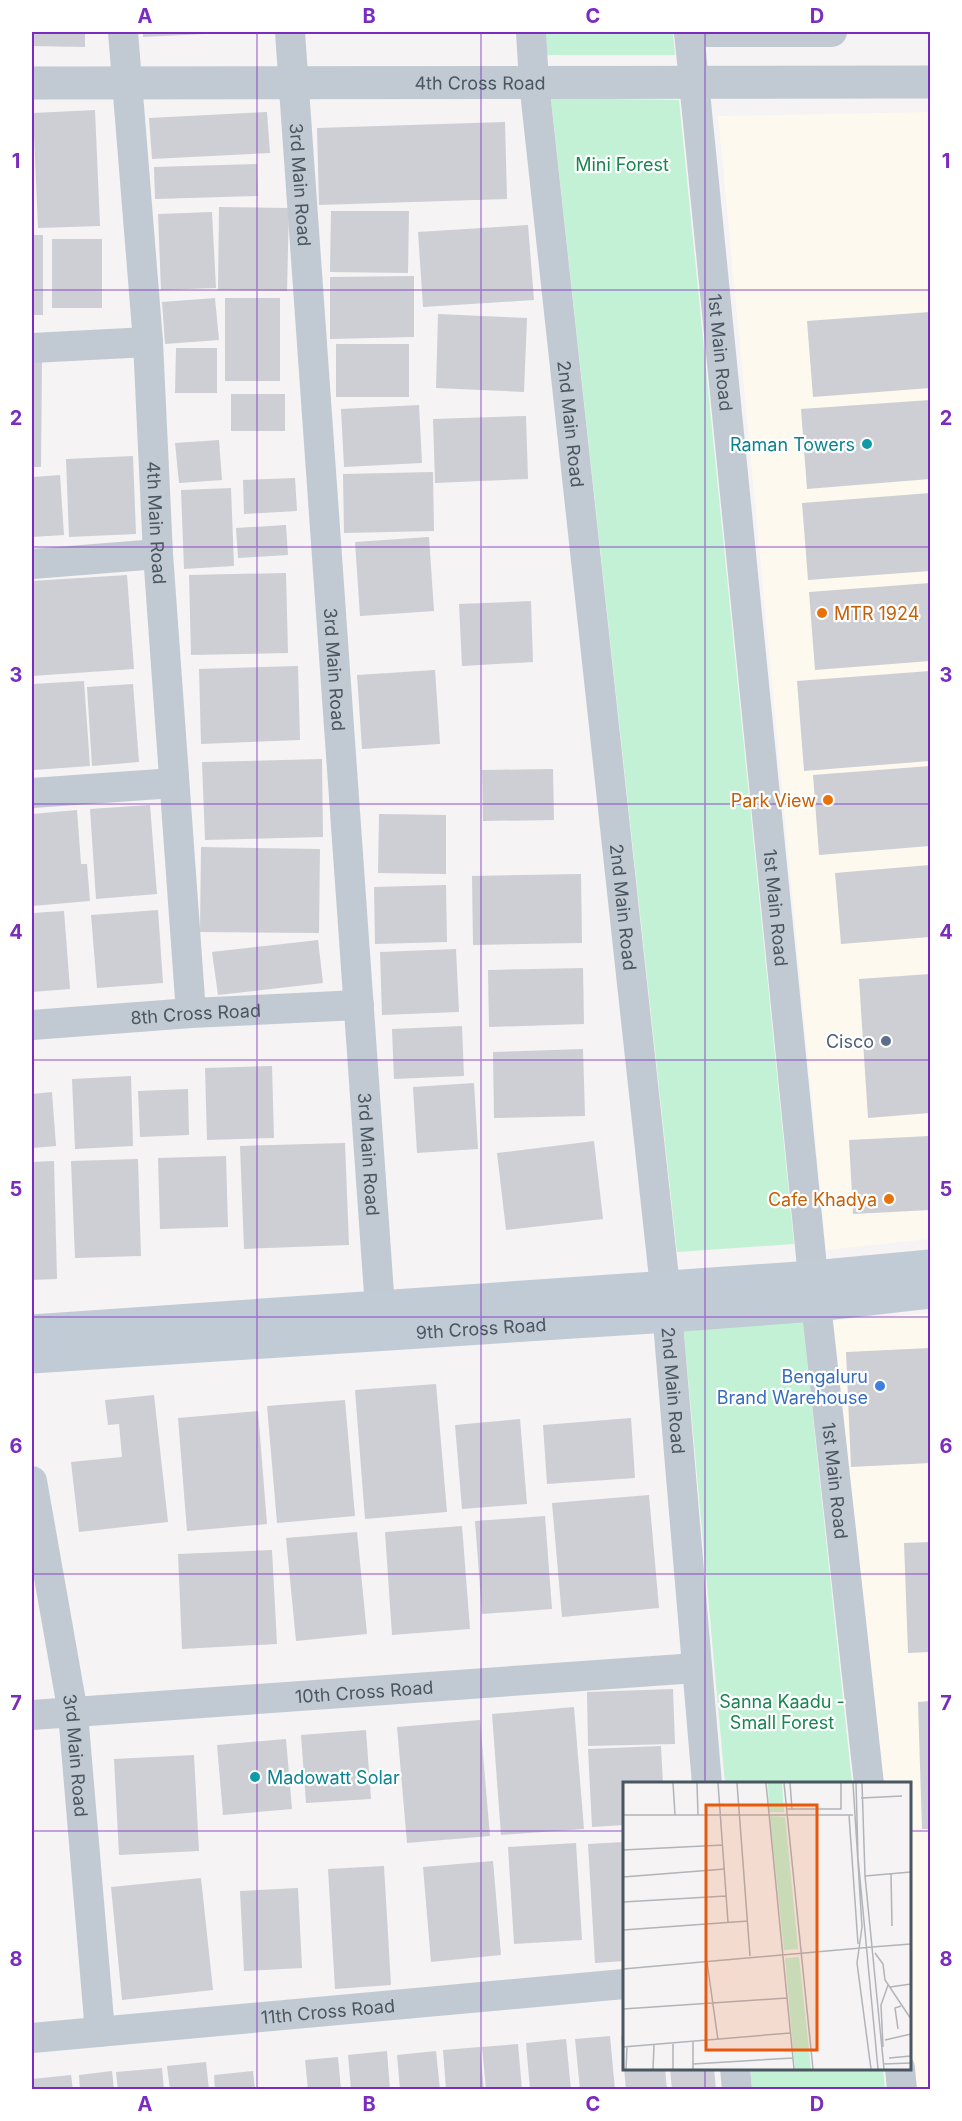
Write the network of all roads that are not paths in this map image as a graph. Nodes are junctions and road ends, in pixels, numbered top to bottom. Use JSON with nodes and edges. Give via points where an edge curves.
{"nodes":[{"id":1,"x":123,"y":32,"type":"edge"},
{"id":2,"x":290,"y":32,"type":"edge"},
{"id":3,"x":531,"y":32,"type":"edge"},
{"id":4,"x":689,"y":32,"type":"edge"},
{"id":5,"x":745,"y":32,"type":"edge"},
{"id":6,"x":832,"y":32,"type":"edge"},
{"id":7,"x":294,"y":82,"type":"junction"},
{"id":8,"x":534,"y":82,"type":"junction"},
{"id":9,"x":692,"y":82,"type":"junction"},
{"id":10,"x":930,"y":82,"type":"edge"},
{"id":11,"x":32,"y":83,"type":"edge"},
{"id":12,"x":127,"y":83,"type":"junction"},
{"id":13,"x":148,"y":342,"type":"junction"},
{"id":14,"x":32,"y":348,"type":"edge"},
{"id":15,"x":158,"y":554,"type":"junction"},
{"id":16,"x":32,"y":564,"type":"edge"},
{"id":17,"x":174,"y":783,"type":"junction"},
{"id":18,"x":32,"y":793,"type":"edge"},
{"id":19,"x":359,"y":1005,"type":"junction"},
{"id":20,"x":191,"y":1013,"type":"junction"},
{"id":21,"x":32,"y":1025,"type":"edge"},
{"id":22,"x":930,"y":1266,"type":"edge"},
{"id":23,"x":815,"y":1291,"type":"junction"},
{"id":24,"x":930,"y":1292,"type":"edge"},
{"id":25,"x":667,"y":1301,"type":"junction"},
{"id":26,"x":380,"y":1308,"type":"junction"},
{"id":27,"x":32,"y":1331,"type":"edge"},
{"id":28,"x":32,"y":1357,"type":"edge"},
{"id":29,"x":32,"y":1481,"type":"edge"},
{"id":30,"x":696,"y":1668,"type":"junction"},
{"id":31,"x":73,"y":1713,"type":"junction"},
{"id":32,"x":32,"y":1715,"type":"edge"},
{"id":33,"x":707,"y":1782,"type":"edge"},
{"id":34,"x":869,"y":1782,"type":"edge"},
{"id":35,"x":623,"y":1984,"type":"edge"},
{"id":36,"x":100,"y":2032,"type":"junction"},
{"id":37,"x":32,"y":2038,"type":"edge"},
{"id":38,"x":735,"y":2070,"type":"edge"},
{"id":39,"x":900,"y":2070,"type":"edge"},
{"id":40,"x":737,"y":2090,"type":"edge"},
{"id":41,"x":902,"y":2090,"type":"edge"}],
"edges":[{"from":1,"to":12,"type":"street","name":"4th Main Road"},
{"from":2,"to":7,"type":"street","name":"3rd Main Road"},
{"from":3,"to":8,"type":"street","name":"2nd Main Road"},
{"from":4,"to":5,"type":"street"},
{"from":4,"to":9,"type":"street","name":"1st Main Road"},
{"from":5,"to":6,"type":"street"},
{"from":7,"to":8,"type":"street","name":"4th Cross Road"},
{"from":7,"to":12,"type":"street","name":"4th Cross Road"},
{"from":7,"to":19,"type":"street","name":"3rd Main Road"},
{"from":8,"to":9,"type":"street","name":"4th Cross Road"},
{"from":8,"to":25,"type":"street","name":"2nd Main Road"},
{"from":9,"to":10,"type":"street","name":"4th Cross Road"},
{"from":9,"to":23,"type":"street","name":"1st Main Road"},
{"from":11,"to":12,"type":"street","name":"4th Cross Road"},
{"from":12,"to":13,"type":"street","name":"4th Main Road"},
{"from":13,"to":14,"type":"street"},
{"from":13,"to":15,"type":"street","name":"4th Main Road"},
{"from":15,"to":16,"type":"street"},
{"from":15,"to":17,"type":"street","name":"4th Main Road"},
{"from":17,"to":18,"type":"street"},
{"from":17,"to":20,"type":"street","name":"4th Main Road"},
{"from":19,"to":20,"type":"street","name":"8th Cross Road"},
{"from":19,"to":26,"type":"street","name":"3rd Main Road"},
{"from":20,"to":21,"type":"street","name":"8th Cross Road"},
{"from":22,"to":23,"type":"main road","name":"9th Cross Road"},
{"from":23,"to":24,"type":"main road","name":"9th Cross Road"},
{"from":23,"to":25,"type":"main road","name":"9th Cross Road"},
{"from":23,"to":34,"type":"street","name":"1st Main Road"},
{"from":25,"to":26,"type":"main road","name":"9th Cross Road"},
{"from":25,"to":28,"type":"main road","name":"9th Cross Road"},
{"from":25,"to":30,"type":"street","name":"2nd Main Road"},
{"from":26,"to":27,"type":"main road","name":"9th Cross Road"},
{"from":29,"to":31,"type":"street","name":"3rd Main Road"},
{"from":30,"to":31,"type":"street","name":"10th Cross Road"},
{"from":30,"to":33,"type":"street","name":"2nd Main Road"},
{"from":31,"to":32,"type":"street","name":"10th Cross Road"},
{"from":31,"to":36,"type":"street","name":"3rd Main Road"},
{"from":35,"to":36,"type":"street","name":"11th Cross Road"},
{"from":36,"to":37,"type":"street","name":"11th Cross Road"},
{"from":38,"to":40,"type":"street"},
{"from":39,"to":41,"type":"street"}]}
